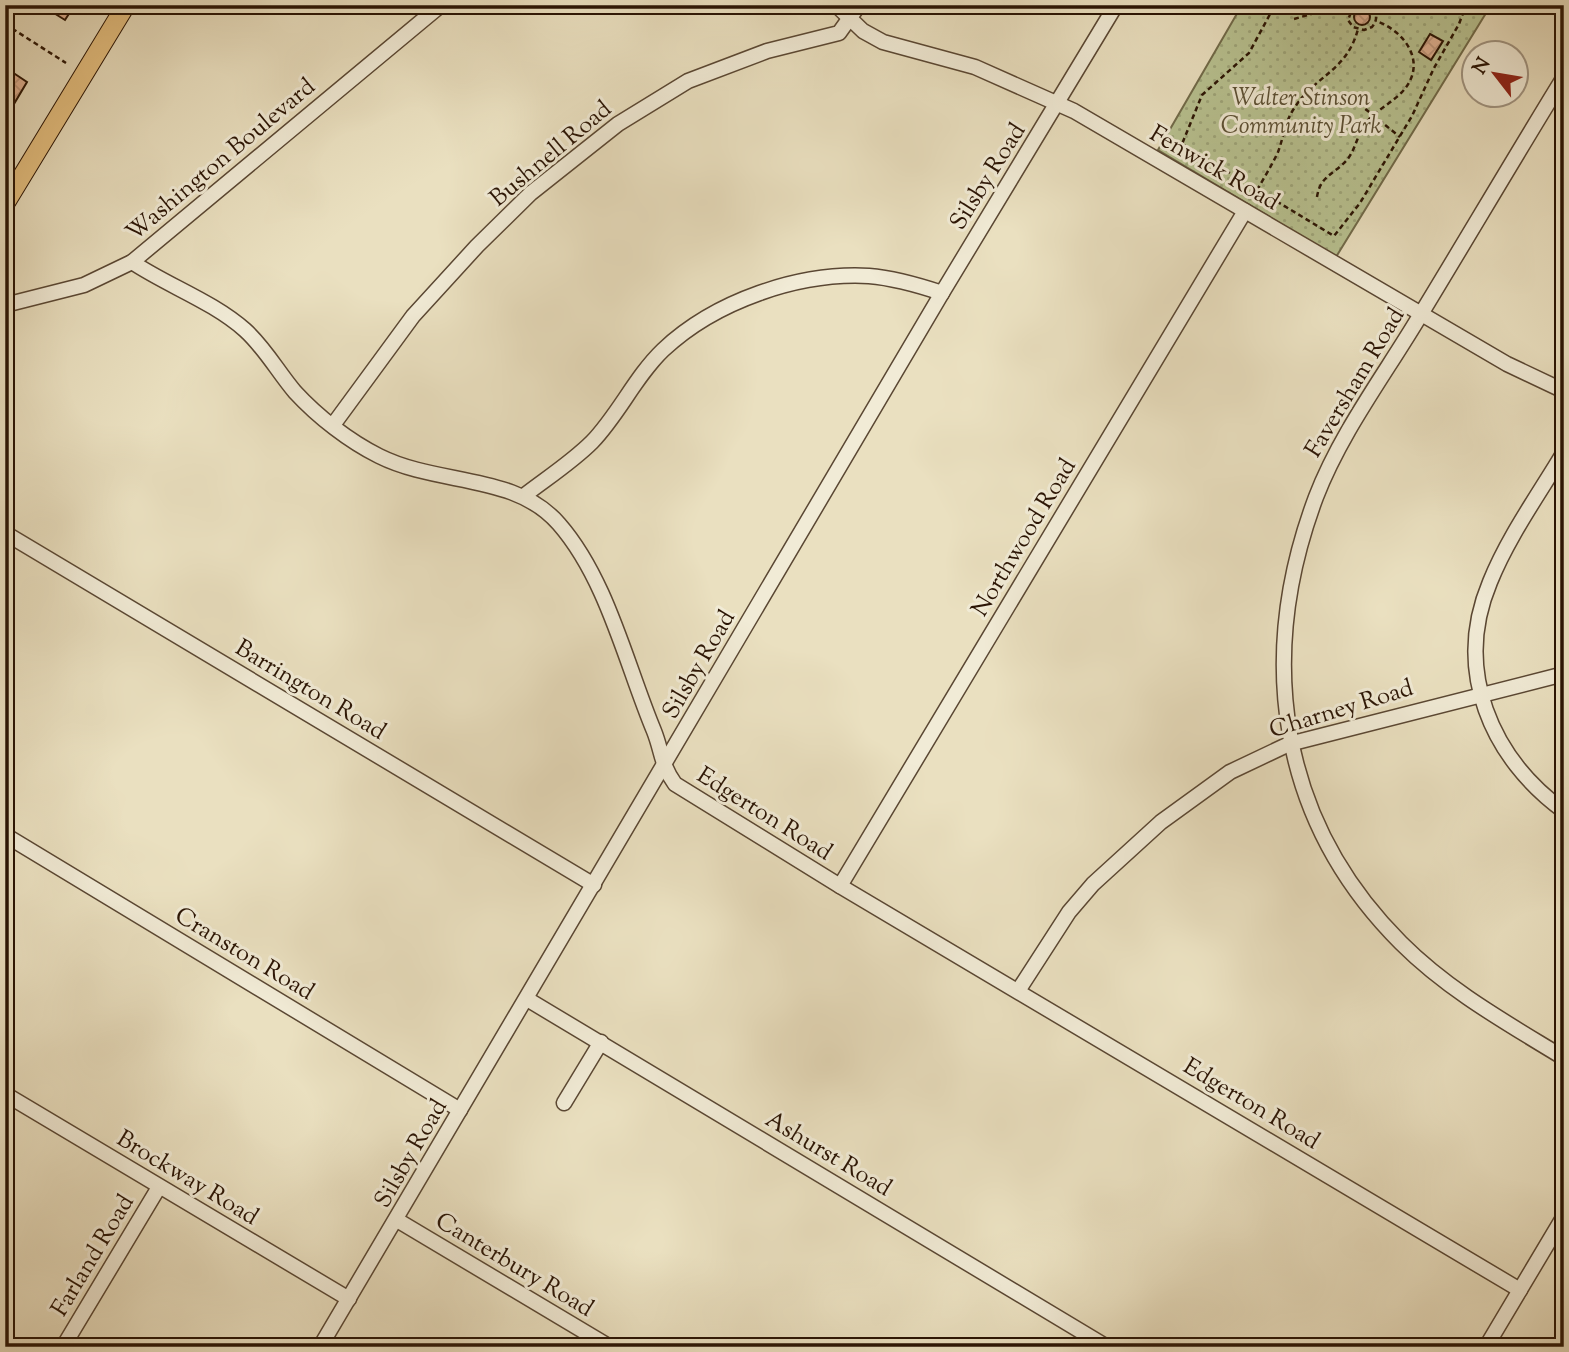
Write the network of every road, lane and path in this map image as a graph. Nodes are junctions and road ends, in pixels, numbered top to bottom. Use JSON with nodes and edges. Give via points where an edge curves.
{"nodes":[{"id":1,"x":126,"y":5,"type":"edge"},
{"id":2,"x":441,"y":5,"type":"edge"},
{"id":3,"x":836,"y":5,"type":"edge"},
{"id":4,"x":859,"y":5,"type":"edge"},
{"id":5,"x":1116,"y":5,"type":"edge"},
{"id":6,"x":1275,"y":5,"type":"edge"},
{"id":7,"x":1321,"y":5,"type":"edge"},
{"id":8,"x":1333,"y":5,"type":"edge"},
{"id":9,"x":1353,"y":5,"type":"edge"},
{"id":10,"x":1370,"y":5,"type":"edge"},
{"id":11,"x":1466,"y":5,"type":"edge"},
{"id":12,"x":1349,"y":13,"type":"junction"},
{"id":13,"x":1294,"y":19,"type":"dead end"},
{"id":14,"x":850,"y":20,"type":"junction"},
{"id":15,"x":1376,"y":21,"type":"junction"},
{"id":16,"x":5,"y":24,"type":"edge"},
{"id":17,"x":1358,"y":29,"type":"junction"},
{"id":18,"x":66,"y":63,"type":"dead end"},
{"id":19,"x":1564,"y":77,"type":"edge"},
{"id":20,"x":1311,"y":88,"type":"junction"},
{"id":21,"x":1059,"y":103,"type":"junction"},
{"id":22,"x":1371,"y":117,"type":"junction"},
{"id":23,"x":1400,"y":137,"type":"junction"},
{"id":24,"x":1182,"y":144,"type":"junction"},
{"id":25,"x":1164,"y":148,"type":"dead end"},
{"id":26,"x":1257,"y":190,"type":"junction"},
{"id":27,"x":8,"y":194,"type":"edge"},
{"id":28,"x":1317,"y":197,"type":"dead end"},
{"id":29,"x":1245,"y":211,"type":"junction"},
{"id":30,"x":132,"y":262,"type":"junction"},
{"id":31,"x":942,"y":293,"type":"junction"},
{"id":32,"x":5,"y":305,"type":"edge"},
{"id":33,"x":1421,"y":314,"type":"junction"},
{"id":34,"x":1564,"y":391,"type":"edge"},
{"id":35,"x":333,"y":425,"type":"junction"},
{"id":36,"x":1564,"y":452,"type":"edge"},
{"id":37,"x":525,"y":495,"type":"junction"},
{"id":38,"x":5,"y":533,"type":"edge"},
{"id":39,"x":1564,"y":674,"type":"edge"},
{"id":40,"x":1478,"y":693,"type":"junction"},
{"id":41,"x":1289,"y":744,"type":"junction"},
{"id":42,"x":663,"y":768,"type":"junction"},
{"id":43,"x":1564,"y":811,"type":"edge"},
{"id":44,"x":5,"y":835,"type":"edge"},
{"id":45,"x":594,"y":885,"type":"junction"},
{"id":46,"x":840,"y":886,"type":"junction"},
{"id":47,"x":1018,"y":991,"type":"junction"},
{"id":48,"x":527,"y":999,"type":"junction"},
{"id":49,"x":601,"y":1042,"type":"junction"},
{"id":50,"x":1564,"y":1058,"type":"edge"},
{"id":51,"x":5,"y":1094,"type":"edge"},
{"id":52,"x":564,"y":1103,"type":"dead end"},
{"id":53,"x":460,"y":1110,"type":"junction"},
{"id":54,"x":159,"y":1187,"type":"junction"},
{"id":55,"x":1564,"y":1216,"type":"edge"},
{"id":56,"x":397,"y":1220,"type":"junction"},
{"id":57,"x":1564,"y":1242,"type":"edge"},
{"id":58,"x":1547,"y":1245,"type":"junction"},
{"id":59,"x":1520,"y":1290,"type":"junction"},
{"id":60,"x":349,"y":1299,"type":"junction"},
{"id":61,"x":63,"y":1347,"type":"edge"},
{"id":62,"x":320,"y":1347,"type":"edge"},
{"id":63,"x":610,"y":1347,"type":"edge"},
{"id":64,"x":1107,"y":1347,"type":"edge"},
{"id":65,"x":1486,"y":1347,"type":"edge"}],
"edges":[{"from":1,"to":27,"type":"main road"},
{"from":2,"to":30,"type":"street","name":"Washington Boulevard"},
{"from":3,"to":14,"type":"street","name":"Fenwick Road"},
{"from":4,"to":14,"type":"street","name":"Bushnell Road"},
{"from":5,"to":21,"type":"street","name":"Silsby Road"},
{"from":6,"to":24,"type":"path","via":[[1249,53],[1202,95]]},
{"from":7,"to":13,"type":"path"},
{"from":8,"to":12,"type":"path"},
{"from":9,"to":12,"type":"path"},
{"from":10,"to":15,"type":"path"},
{"from":11,"to":23,"type":"path"},
{"from":12,"to":17,"type":"path","via":[[1351,24]]},
{"from":14,"to":21,"type":"street","name":"Fenwick Road","via":[[884,42],[975,67]]},
{"from":14,"to":35,"type":"street","name":"Bushnell Road","via":[[839,33],[767,51],[688,81],[618,124],[531,193],[477,246],[413,316]]},
{"from":15,"to":17,"type":"path","via":[[1370,28]]},
{"from":15,"to":22,"type":"path","via":[[1404,37],[1413,69],[1401,94]]},
{"from":16,"to":18,"type":"path"},
{"from":17,"to":20,"type":"path","via":[[1340,66]]},
{"from":19,"to":33,"type":"street","name":"Faversham Road"},
{"from":20,"to":22,"type":"path","via":[[1322,97],[1358,103]]},
{"from":20,"to":26,"type":"path","via":[[1291,113]]},
{"from":21,"to":29,"type":"street","name":"Fenwick Road"},
{"from":21,"to":31,"type":"street","name":"Silsby Road"},
{"from":22,"to":23,"type":"path"},
{"from":22,"to":28,"type":"path","via":[[1351,155],[1322,181]]},
{"from":23,"to":26,"type":"path","via":[[1334,236]]},
{"from":24,"to":25,"type":"path","via":[[1176,150]]},
{"from":24,"to":26,"type":"path"},
{"from":29,"to":33,"type":"street","name":"Fenwick Road"},
{"from":29,"to":46,"type":"street","name":"Northwood Road"},
{"from":30,"to":32,"type":"street","name":"Washington Boulevard","via":[[84,285]]},
{"from":30,"to":35,"type":"street","name":"Edgerton Road","via":[[228,316],[265,351],[296,392]]},
{"from":31,"to":37,"type":"street","via":[[869,276],[830,277],[778,287],[714,313],[664,349],[591,443]]},
{"from":31,"to":42,"type":"street","name":"Silsby Road"},
{"from":33,"to":34,"type":"street","name":"Fenwick Road","via":[[1507,365]]},
{"from":33,"to":41,"type":"street","name":"Faversham Road","via":[[1330,466],[1301,543],[1283,637]]},
{"from":35,"to":37,"type":"street","name":"Edgerton Road","via":[[363,447],[404,467]]},
{"from":36,"to":40,"type":"street","via":[[1489,583],[1478,631]]},
{"from":37,"to":42,"type":"street","name":"Edgerton Road","via":[[559,523],[585,559],[655,735]]},
{"from":38,"to":45,"type":"street","name":"Barrington Road"},
{"from":39,"to":40,"type":"street","name":"Charney Road"},
{"from":40,"to":41,"type":"street","name":"Charney Road"},
{"from":40,"to":43,"type":"street","via":[[1514,764]]},
{"from":41,"to":47,"type":"street","name":"Charney Road","via":[[1208,787],[1121,856],[1069,912]]},
{"from":41,"to":50,"type":"street","name":"Faversham Road","via":[[1321,831],[1341,869],[1374,914],[1459,993]]},
{"from":42,"to":45,"type":"street","name":"Silsby Road"},
{"from":42,"to":46,"type":"street","name":"Edgerton Road","via":[[675,784]]},
{"from":44,"to":53,"type":"street","name":"Cranston Road"},
{"from":45,"to":48,"type":"street","name":"Silsby Road"},
{"from":46,"to":47,"type":"street","name":"Edgerton Road"},
{"from":47,"to":59,"type":"street","name":"Edgerton Road"},
{"from":48,"to":49,"type":"street","name":"Ashurst Road"},
{"from":48,"to":53,"type":"street","name":"Silsby Road"},
{"from":49,"to":52,"type":"street"},
{"from":49,"to":64,"type":"street","name":"Ashurst Road"},
{"from":51,"to":54,"type":"street","name":"Brockway Road"},
{"from":53,"to":56,"type":"street","name":"Silsby Road"},
{"from":54,"to":60,"type":"street","name":"Brockway Road"},
{"from":54,"to":61,"type":"street","name":"Farland Road"},
{"from":55,"to":58,"type":"street"},
{"from":56,"to":60,"type":"street","name":"Silsby Road"},
{"from":56,"to":63,"type":"street","name":"Canterbury Road"},
{"from":57,"to":58,"type":"street"},
{"from":58,"to":59,"type":"street"},
{"from":59,"to":65,"type":"street"},
{"from":60,"to":62,"type":"street","name":"Silsby Road"}]}
